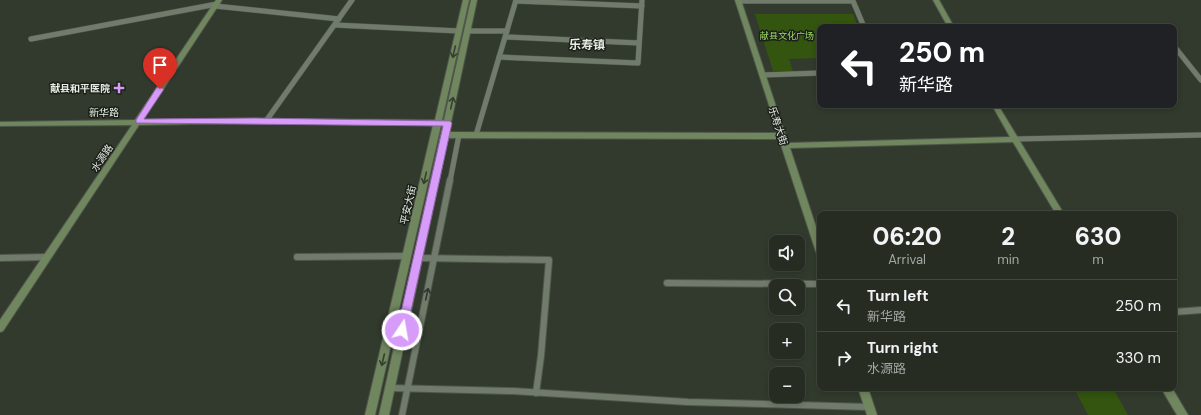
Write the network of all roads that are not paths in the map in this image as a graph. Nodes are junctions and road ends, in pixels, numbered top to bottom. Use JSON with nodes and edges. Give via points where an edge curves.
{"nodes":[{"id":1,"x":352,"y":0,"type":"edge"},
{"id":2,"x":466,"y":0,"type":"edge"},
{"id":3,"x":474,"y":0,"type":"edge"},
{"id":4,"x":516,"y":0,"type":"edge"},
{"id":5,"x":642,"y":0,"type":"edge"},
{"id":6,"x":936,"y":0,"type":"edge"},
{"id":7,"x":738,"y":1,"type":"edge"},
{"id":8,"x":217,"y":3,"type":"edge"},
{"id":9,"x":642,"y":6,"type":"junction"},
{"id":10,"x":339,"y":19,"type":"junction"},
{"id":11,"x":863,"y":24,"type":"edge"},
{"id":12,"x":949,"y":24,"type":"edge"},
{"id":13,"x":334,"y":25,"type":"junction"},
{"id":14,"x":463,"y":31,"type":"junction"},
{"id":15,"x":506,"y":34,"type":"junction"},
{"id":16,"x":32,"y":39,"type":"dead end"},
{"id":17,"x":639,"y":43,"type":"junction"},
{"id":18,"x":1177,"y":50,"type":"edge"},
{"id":19,"x":499,"y":57,"type":"junction"},
{"id":20,"x":817,"y":73,"type":"edge"},
{"id":21,"x":762,"y":75,"type":"junction"},
{"id":22,"x":1201,"y":80,"type":"edge"},
{"id":23,"x":997,"y":108,"type":"edge"},
{"id":24,"x":266,"y":121,"type":"junction"},
{"id":25,"x":0,"y":124,"type":"edge"},
{"id":26,"x":137,"y":124,"type":"junction"},
{"id":27,"x":437,"y":125,"type":"junction"},
{"id":28,"x":0,"y":129,"type":"edge"},
{"id":29,"x":446,"y":129,"type":"junction"},
{"id":30,"x":459,"y":135,"type":"junction"},
{"id":31,"x":476,"y":135,"type":"junction"},
{"id":32,"x":1201,"y":135,"type":"edge"},
{"id":33,"x":782,"y":136,"type":"junction"},
{"id":34,"x":1015,"y":139,"type":"junction"},
{"id":35,"x":785,"y":146,"type":"junction"},
{"id":36,"x":1058,"y":211,"type":"edge"},
{"id":37,"x":817,"y":243,"type":"edge"},
{"id":38,"x":407,"y":256,"type":"junction"},
{"id":39,"x":297,"y":257,"type":"dead end"},
{"id":40,"x":0,"y":258,"type":"edge"},
{"id":41,"x":47,"y":258,"type":"junction"},
{"id":42,"x":418,"y":258,"type":"junction"},
{"id":43,"x":434,"y":258,"type":"junction"},
{"id":44,"x":667,"y":283,"type":"dead end"},
{"id":45,"x":817,"y":284,"type":"edge"},
{"id":46,"x":1201,"y":310,"type":"edge"},
{"id":47,"x":1177,"y":312,"type":"edge"},
{"id":48,"x":0,"y":328,"type":"edge"},
{"id":49,"x":390,"y":388,"type":"junction"},
{"id":50,"x":407,"y":389,"type":"junction"},
{"id":51,"x":865,"y":391,"type":"edge"},
{"id":52,"x":1168,"y":391,"type":"edge"},
{"id":53,"x":536,"y":393,"type":"junction"},
{"id":54,"x":871,"y":411,"type":"edge"},
{"id":55,"x":370,"y":415,"type":"edge"},
{"id":56,"x":384,"y":415,"type":"edge"},
{"id":57,"x":402,"y":415,"type":"edge"},
{"id":58,"x":1183,"y":415,"type":"edge"}],
"edges":[{"from":1,"to":10,"type":"street"},
{"from":2,"to":14,"type":"main road","name":"平安大街"},
{"from":3,"to":14,"type":"main road","name":"平安大街"},
{"from":4,"to":9,"type":"street"},
{"from":4,"to":15,"type":"street"},
{"from":5,"to":9,"type":"street"},
{"from":6,"to":12,"type":"main road"},
{"from":7,"to":11,"type":"street","via":[[853,2]]},
{"from":7,"to":21,"type":"main road","name":"乐寿大街"},
{"from":8,"to":10,"type":"street"},
{"from":8,"to":16,"type":"street"},
{"from":8,"to":26,"type":"main road","name":"水源路"},
{"from":9,"to":17,"type":"street"},
{"from":10,"to":13,"type":"street"},
{"from":13,"to":14,"type":"street"},
{"from":13,"to":24,"type":"street"},
{"from":14,"to":15,"type":"street"},
{"from":14,"to":27,"type":"main road","name":"平安大街","one_way":true},
{"from":29,"to":14,"type":"main road","name":"平安大街","one_way":true},
{"from":15,"to":17,"type":"street"},
{"from":15,"to":19,"type":"street"},
{"from":17,"to":19,"type":"street","via":[[638,62]]},
{"from":18,"to":22,"type":"street"},
{"from":19,"to":31,"type":"street"},
{"from":20,"to":21,"type":"street"},
{"from":21,"to":33,"type":"main road","name":"乐寿大街"},
{"from":23,"to":34,"type":"main road"},
{"from":24,"to":26,"type":"main road","name":"新华路"},
{"from":24,"to":27,"type":"main road","name":"新华路"},
{"from":25,"to":26,"type":"main road","name":"新华路"},
{"from":26,"to":27,"type":"main road","name":"新华路"},
{"from":26,"to":28,"type":"main road","name":"新华路"},
{"from":26,"to":41,"type":"main road","name":"水源路"},
{"from":27,"to":29,"type":"main road","name":"新华路"},
{"from":27,"to":38,"type":"main road","name":"平安大街","one_way":true},
{"from":29,"to":30,"type":"main road","name":"新华路"},
{"from":29,"to":42,"type":"main road","name":"平安大街"},
{"from":30,"to":31,"type":"main road","name":"新华路"},
{"from":30,"to":43,"type":"street"},
{"from":31,"to":33,"type":"main road","name":"新华路"},
{"from":32,"to":34,"type":"street"},
{"from":33,"to":35,"type":"main road","name":"乐寿大街"},
{"from":34,"to":35,"type":"main road"},
{"from":34,"to":36,"type":"main road"},
{"from":35,"to":37,"type":"main road","name":"乐寿大街"},
{"from":38,"to":39,"type":"street"},
{"from":38,"to":55,"type":"main road","name":"平安大街","one_way":true},
{"from":40,"to":41,"type":"street"},
{"from":41,"to":48,"type":"main road","name":"水源路"},
{"from":42,"to":43,"type":"street"},
{"from":42,"to":49,"type":"main road","name":"平安大街"},
{"from":50,"to":43,"type":"street","one_way":true},
{"from":43,"to":53,"type":"street","via":[[549,260]]},
{"from":44,"to":45,"type":"street"},
{"from":46,"to":47,"type":"street"},
{"from":49,"to":50,"type":"street"},
{"from":49,"to":56,"type":"main road","name":"平安大街"},
{"from":50,"to":53,"type":"street"},
{"from":50,"to":57,"type":"street"},
{"from":51,"to":54,"type":"main road"},
{"from":52,"to":58,"type":"main road"},
{"from":53,"to":54,"type":"street"}]}
